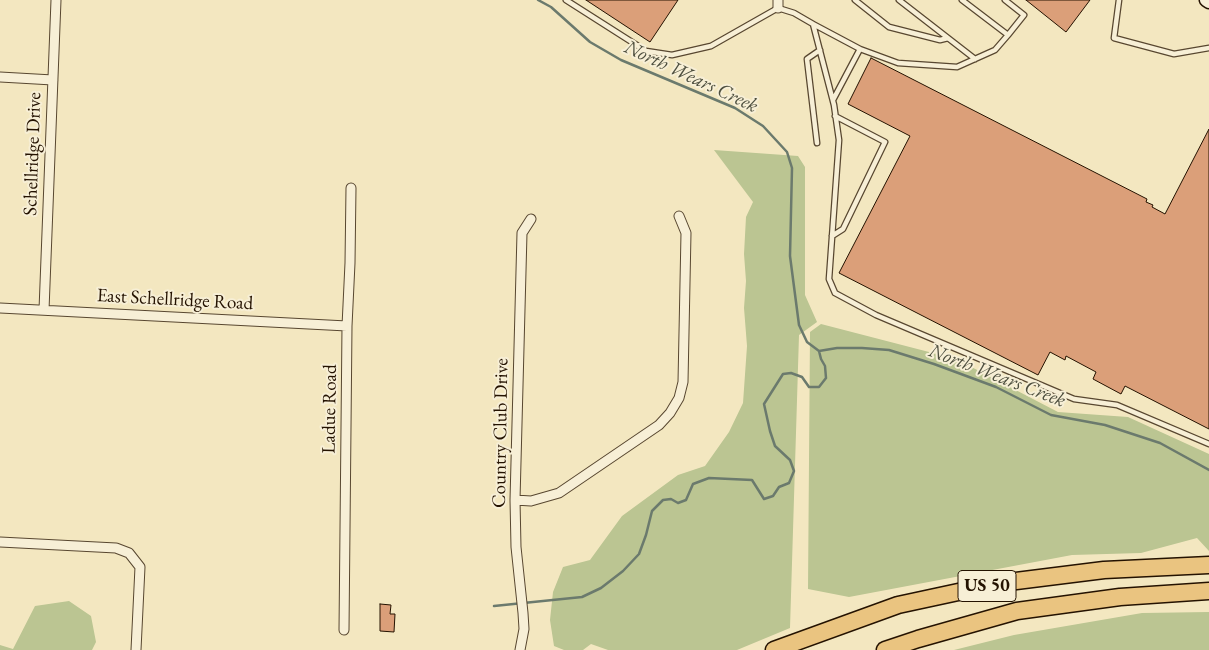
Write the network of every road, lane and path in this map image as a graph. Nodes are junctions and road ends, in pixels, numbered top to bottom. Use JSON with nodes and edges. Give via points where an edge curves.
{"nodes":[{"id":1,"x":56,"y":0,"type":"edge"},
{"id":2,"x":566,"y":0,"type":"edge"},
{"id":3,"x":855,"y":0,"type":"edge"},
{"id":4,"x":899,"y":0,"type":"edge"},
{"id":5,"x":962,"y":0,"type":"edge"},
{"id":6,"x":1005,"y":0,"type":"edge"},
{"id":7,"x":1119,"y":0,"type":"edge"},
{"id":8,"x":778,"y":4,"type":"edge"},
{"id":9,"x":813,"y":24,"type":"junction"},
{"id":10,"x":1008,"y":35,"type":"junction"},
{"id":11,"x":948,"y":38,"type":"junction"},
{"id":12,"x":1209,"y":48,"type":"edge"},
{"id":13,"x":860,"y":49,"type":"junction"},
{"id":14,"x":820,"y":50,"type":"junction"},
{"id":15,"x":975,"y":59,"type":"junction"},
{"id":16,"x":0,"y":77,"type":"edge"},
{"id":17,"x":53,"y":80,"type":"junction"},
{"id":18,"x":833,"y":100,"type":"junction"},
{"id":19,"x":836,"y":116,"type":"junction"},
{"id":20,"x":817,"y":143,"type":"dead end"},
{"id":21,"x":351,"y":188,"type":"dead end"},
{"id":22,"x":679,"y":216,"type":"dead end"},
{"id":23,"x":531,"y":219,"type":"dead end"},
{"id":24,"x":832,"y":236,"type":"junction"},
{"id":25,"x":0,"y":308,"type":"edge"},
{"id":26,"x":44,"y":310,"type":"junction"},
{"id":27,"x":347,"y":326,"type":"junction"},
{"id":28,"x":1209,"y":444,"type":"edge"},
{"id":29,"x":515,"y":500,"type":"junction"},
{"id":30,"x":0,"y":542,"type":"edge"},
{"id":31,"x":1209,"y":565,"type":"edge"},
{"id":32,"x":1209,"y":591,"type":"edge"},
{"id":33,"x":344,"y":630,"type":"dead end"},
{"id":34,"x":136,"y":650,"type":"edge"},
{"id":35,"x":520,"y":650,"type":"edge"},
{"id":36,"x":774,"y":650,"type":"edge"},
{"id":37,"x":885,"y":650,"type":"edge"}],
"edges":[{"from":1,"to":17,"type":"street","name":"Schellridge Drive"},
{"from":2,"to":8,"type":"lane","via":[[646,51],[672,55],[711,46]]},
{"from":3,"to":11,"type":"lane","via":[[889,27],[940,40]]},
{"from":4,"to":11,"type":"lane"},
{"from":5,"to":10,"type":"lane"},
{"from":6,"to":10,"type":"lane","via":[[1024,15]]},
{"from":7,"to":12,"type":"lane","via":[[1114,38],[1174,54]]},
{"from":8,"to":9,"type":"lane"},
{"from":9,"to":13,"type":"lane"},
{"from":9,"to":14,"type":"lane"},
{"from":10,"to":15,"type":"lane","via":[[995,50]]},
{"from":11,"to":15,"type":"lane"},
{"from":13,"to":15,"type":"lane","via":[[898,63],[931,66],[957,67]]},
{"from":13,"to":18,"type":"lane"},
{"from":14,"to":18,"type":"lane"},
{"from":14,"to":20,"type":"lane","via":[[807,59]]},
{"from":16,"to":17,"type":"street"},
{"from":17,"to":26,"type":"street","name":"Schellridge Drive"},
{"from":18,"to":19,"type":"lane"},
{"from":19,"to":24,"type":"lane","via":[[839,140]]},
{"from":19,"to":24,"type":"lane","via":[[885,142],[843,229]]},
{"from":21,"to":27,"type":"street","name":"Ladue Road"},
{"from":22,"to":29,"type":"street","via":[[686,233],[683,382],[679,398],[659,425],[559,493],[532,501]]},
{"from":23,"to":29,"type":"street","name":"Country Club Drive","via":[[522,233]]},
{"from":24,"to":28,"type":"lane","via":[[830,279],[835,293],[876,316],[1074,399],[1117,405]]},
{"from":25,"to":26,"type":"street","name":"East Schellridge Road"},
{"from":26,"to":27,"type":"street","name":"East Schellridge Road"},
{"from":27,"to":33,"type":"street","name":"Ladue Road"},
{"from":29,"to":35,"type":"street","name":"Country Club Drive","via":[[524,629]]},
{"from":30,"to":34,"type":"street","via":[[116,548],[129,552],[140,567]]},
{"from":31,"to":36,"type":"highway","number":"US 50","via":[[1104,570],[1000,584],[898,605]]},
{"from":32,"to":37,"type":"highway","number":"US 50","via":[[1120,597],[1016,612]]}]}
